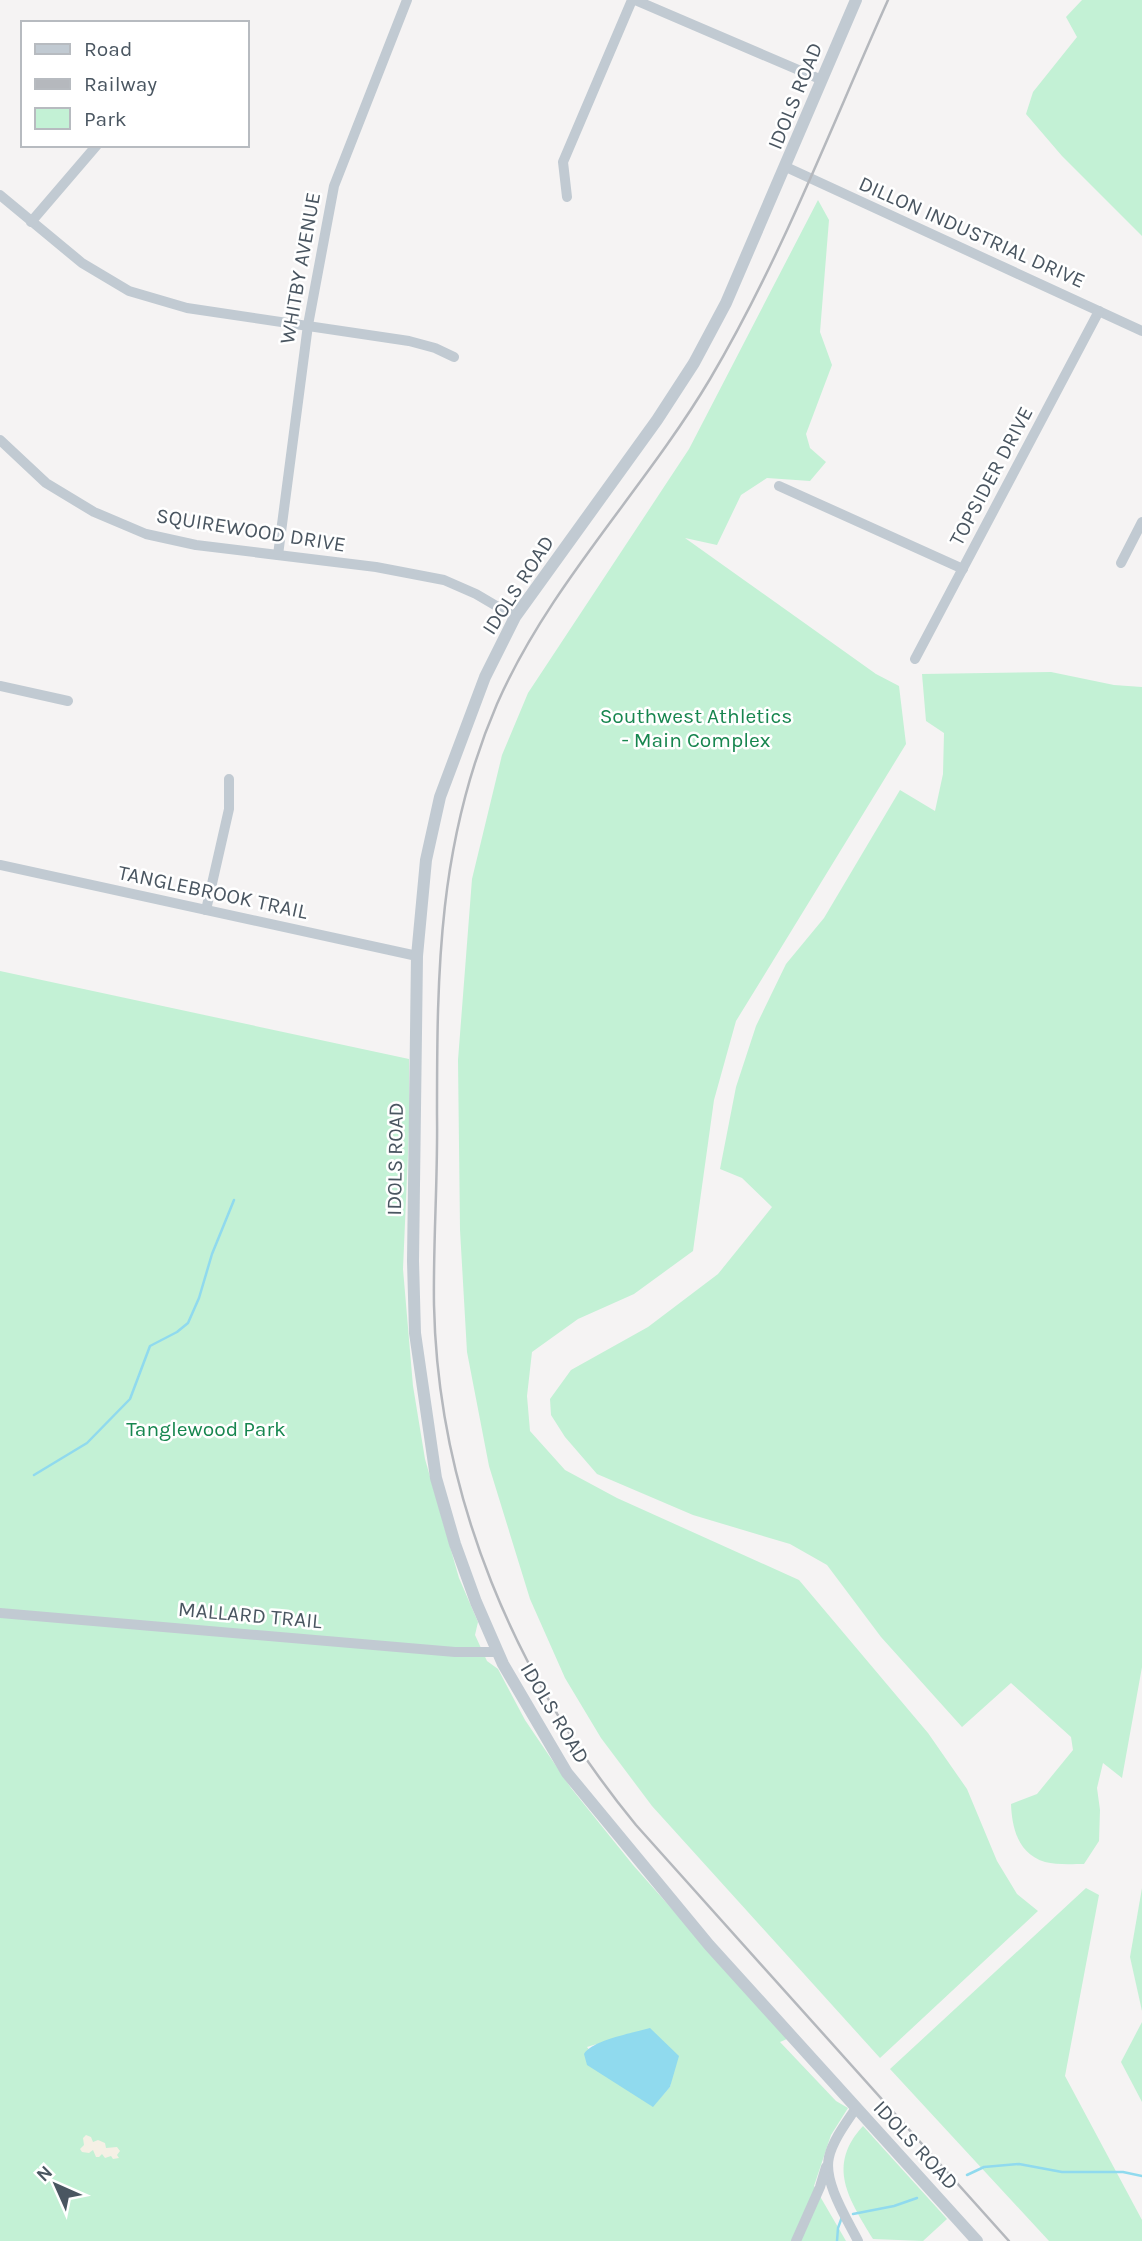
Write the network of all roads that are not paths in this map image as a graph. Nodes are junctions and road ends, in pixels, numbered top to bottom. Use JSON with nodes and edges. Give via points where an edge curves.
{"nodes":[{"id":1,"x":407,"y":0,"type":"edge"},
{"id":2,"x":634,"y":0,"type":"edge"},
{"id":3,"x":856,"y":0,"type":"edge"},
{"id":4,"x":822,"y":80,"type":"junction"},
{"id":5,"x":95,"y":147,"type":"edge"},
{"id":6,"x":786,"y":167,"type":"junction"},
{"id":7,"x":0,"y":195,"type":"edge"},
{"id":8,"x":567,"y":197,"type":"dead end"},
{"id":9,"x":31,"y":222,"type":"junction"},
{"id":10,"x":1099,"y":311,"type":"junction"},
{"id":11,"x":308,"y":325,"type":"junction"},
{"id":12,"x":1142,"y":331,"type":"edge"},
{"id":13,"x":454,"y":357,"type":"dead end"},
{"id":14,"x":0,"y":440,"type":"edge"},
{"id":15,"x":779,"y":486,"type":"dead end"},
{"id":16,"x":1142,"y":522,"type":"edge"},
{"id":17,"x":278,"y":555,"type":"junction"},
{"id":18,"x":1121,"y":563,"type":"dead end"},
{"id":19,"x":963,"y":569,"type":"junction"},
{"id":20,"x":515,"y":617,"type":"junction"},
{"id":21,"x":915,"y":659,"type":"dead end"},
{"id":22,"x":0,"y":686,"type":"edge"},
{"id":23,"x":68,"y":701,"type":"dead end"},
{"id":24,"x":229,"y":779,"type":"dead end"},
{"id":25,"x":0,"y":864,"type":"edge"},
{"id":26,"x":206,"y":910,"type":"junction"},
{"id":27,"x":417,"y":956,"type":"junction"},
{"id":28,"x":0,"y":1613,"type":"edge"},
{"id":29,"x":497,"y":1652,"type":"junction"},
{"id":30,"x":856,"y":2108,"type":"junction"},
{"id":31,"x":829,"y":2158,"type":"junction"},
{"id":32,"x":796,"y":2241,"type":"edge"},
{"id":33,"x":858,"y":2241,"type":"edge"},
{"id":34,"x":977,"y":2241,"type":"edge"}],
"edges":[{"from":1,"to":11,"type":"street","name":"WHITBY AVENUE","via":[[334,186]]},
{"from":2,"to":4,"type":"street"},
{"from":2,"to":8,"type":"street","via":[[563,162]]},
{"from":3,"to":4,"type":"street","name":"IDOLS ROAD"},
{"from":4,"to":6,"type":"street","name":"IDOLS ROAD"},
{"from":5,"to":9,"type":"street"},
{"from":6,"to":10,"type":"street","name":"DILLON INDUSTRIAL DRIVE"},
{"from":6,"to":20,"type":"street","name":"IDOLS ROAD","via":[[694,363]]},
{"from":7,"to":9,"type":"street"},
{"from":9,"to":11,"type":"street","via":[[82,263],[129,291],[187,309]]},
{"from":10,"to":12,"type":"street","name":"DILLON INDUSTRIAL DRIVE"},
{"from":10,"to":19,"type":"street","name":"TOPSIDER DRIVE"},
{"from":11,"to":13,"type":"street","via":[[409,341]]},
{"from":11,"to":17,"type":"street","name":"WHITBY AVENUE"},
{"from":14,"to":17,"type":"street","name":"SQUIREWOOD DRIVE","via":[[46,483],[94,512],[146,534]]},
{"from":15,"to":19,"type":"street"},
{"from":16,"to":18,"type":"street"},
{"from":17,"to":20,"type":"street","name":"SQUIREWOOD DRIVE","via":[[444,580]]},
{"from":19,"to":21,"type":"street","name":"TOPSIDER DRIVE"},
{"from":20,"to":27,"type":"street","name":"IDOLS ROAD","via":[[485,677],[440,797],[426,860]]},
{"from":22,"to":23,"type":"street"},
{"from":24,"to":26,"type":"street","via":[[229,809]]},
{"from":25,"to":26,"type":"street","name":"TANGLEBROOK TRAIL"},
{"from":26,"to":27,"type":"street","name":"TANGLEBROOK TRAIL"},
{"from":27,"to":29,"type":"street","name":"IDOLS ROAD","via":[[415,1333],[436,1478],[455,1544]]},
{"from":28,"to":29,"type":"street","name":"MALLARD TRAIL"},
{"from":29,"to":30,"type":"street","name":"IDOLS ROAD","via":[[567,1773],[709,1945]]},
{"from":30,"to":31,"type":"street"},
{"from":30,"to":34,"type":"street","name":"IDOLS ROAD"},
{"from":31,"to":32,"type":"street"},
{"from":31,"to":33,"type":"street","via":[[830,2180]]}]}
